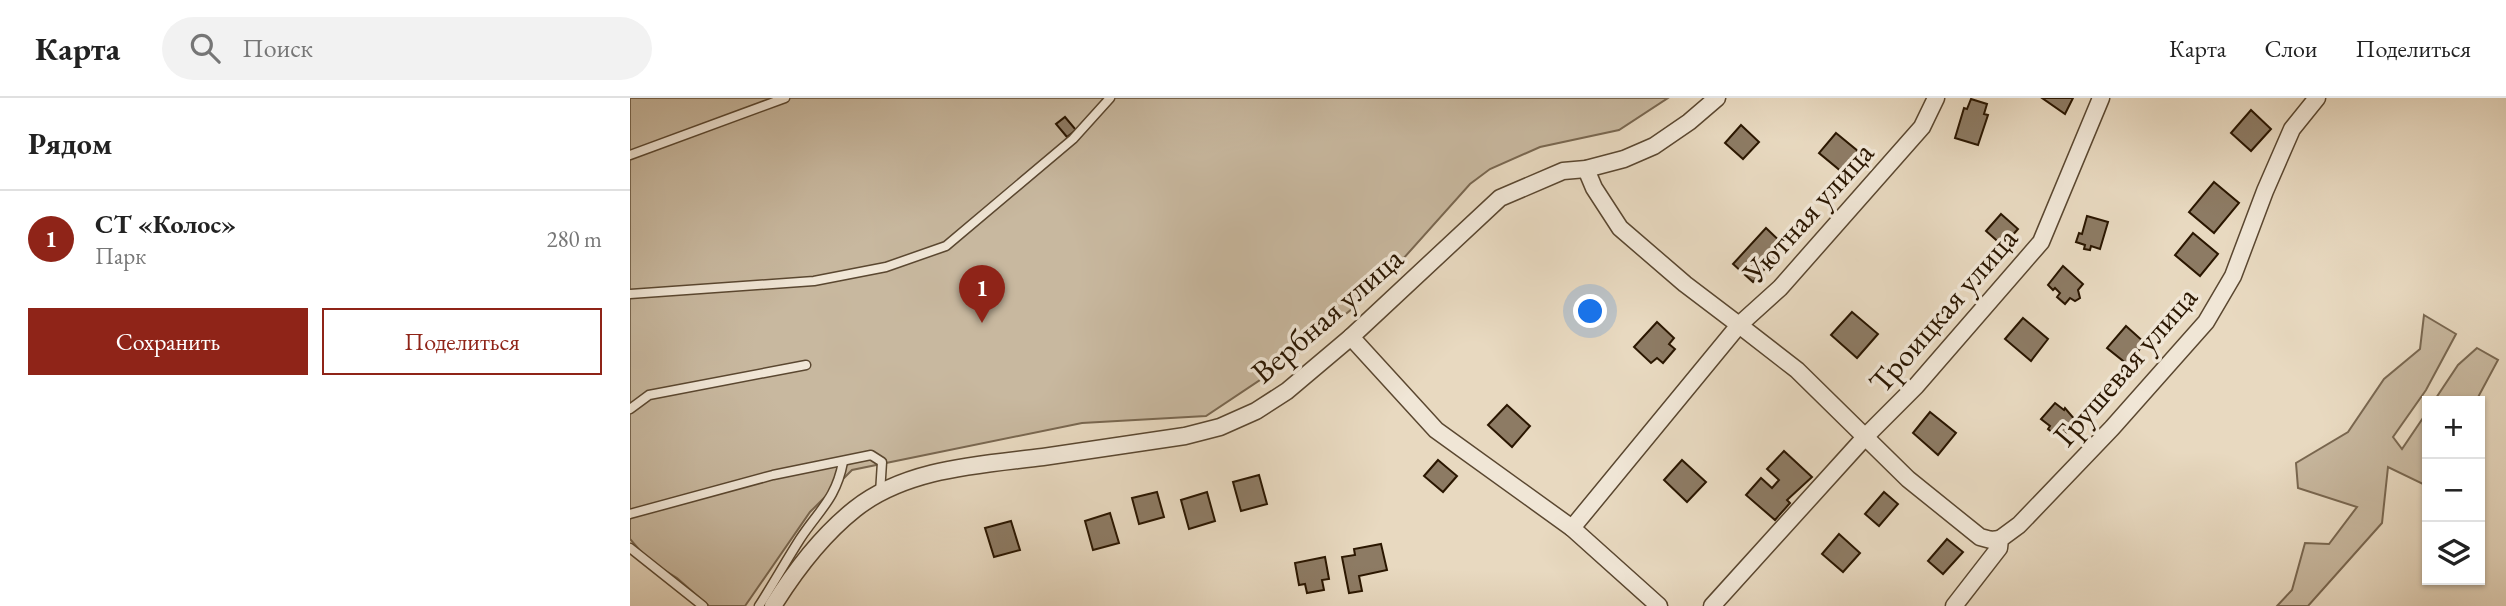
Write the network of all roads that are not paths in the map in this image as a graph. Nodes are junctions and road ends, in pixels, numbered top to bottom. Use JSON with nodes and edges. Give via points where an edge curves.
{"nodes":[{"id":1,"x":785,"y":98,"type":"edge"},
{"id":2,"x":1110,"y":98,"type":"edge"},
{"id":3,"x":1717,"y":98,"type":"edge"},
{"id":4,"x":1936,"y":98,"type":"edge"},
{"id":5,"x":2101,"y":98,"type":"edge"},
{"id":6,"x":2317,"y":98,"type":"edge"},
{"id":7,"x":630,"y":155,"type":"edge"},
{"id":8,"x":1586,"y":169,"type":"junction"},
{"id":9,"x":630,"y":294,"type":"edge"},
{"id":10,"x":1740,"y":325,"type":"junction"},
{"id":11,"x":1351,"y":337,"type":"junction"},
{"id":12,"x":806,"y":365,"type":"dead end"},
{"id":13,"x":630,"y":409,"type":"edge"},
{"id":14,"x":1866,"y":436,"type":"junction"},
{"id":15,"x":842,"y":463,"type":"junction"},
{"id":16,"x":880,"y":493,"type":"junction"},
{"id":17,"x":630,"y":514,"type":"edge"},
{"id":18,"x":1572,"y":528,"type":"junction"},
{"id":19,"x":2000,"y":539,"type":"junction"},
{"id":20,"x":630,"y":548,"type":"edge"},
{"id":21,"x":1657,"y":605,"type":"edge"},
{"id":22,"x":703,"y":606,"type":"edge"},
{"id":23,"x":759,"y":606,"type":"edge"},
{"id":24,"x":773,"y":606,"type":"edge"},
{"id":25,"x":1712,"y":606,"type":"edge"},
{"id":26,"x":1954,"y":606,"type":"edge"}],
"edges":[{"from":1,"to":7,"type":"lane"},
{"from":2,"to":9,"type":"lane","via":[[1073,139],[946,246],[886,267],[814,281]]},
{"from":3,"to":8,"type":"street","name":"Вербная улица","via":[[1654,146]]},
{"from":4,"to":10,"type":"street","name":"Уютная улица","via":[[1922,127],[1780,288]]},
{"from":5,"to":14,"type":"street","name":"Троицкая улица","via":[[2041,242],[1916,386]]},
{"from":6,"to":19,"type":"street","name":"Грушевая улица","via":[[2292,130],[2233,276],[2206,323],[2112,428]]},
{"from":8,"to":10,"type":"street","via":[[1620,228]]},
{"from":8,"to":11,"type":"street","name":"Вербная улица","via":[[1563,171],[1500,198]]},
{"from":10,"to":14,"type":"street","via":[[1797,370]]},
{"from":10,"to":18,"type":"street","name":"Уютная улица"},
{"from":11,"to":16,"type":"street","name":"Вербная улица","via":[[1287,391],[1220,427],[1162,440],[952,469]]},
{"from":11,"to":18,"type":"street","via":[[1436,430]]},
{"from":12,"to":13,"type":"lane","via":[[649,395]]},
{"from":14,"to":19,"type":"street","via":[[1908,479],[1972,532]]},
{"from":14,"to":25,"type":"street","name":"Троицкая улица"},
{"from":15,"to":16,"type":"lane","via":[[872,455],[880,458]]},
{"from":15,"to":17,"type":"lane","via":[[773,475]]},
{"from":15,"to":23,"type":"lane","via":[[834,494]]},
{"from":16,"to":24,"type":"street","name":"Вербная улица","via":[[826,535]]},
{"from":18,"to":21,"type":"street"},
{"from":19,"to":26,"type":"street","name":"Грушевая улица","via":[[1999,548]]},
{"from":20,"to":22,"type":"lane"}]}
